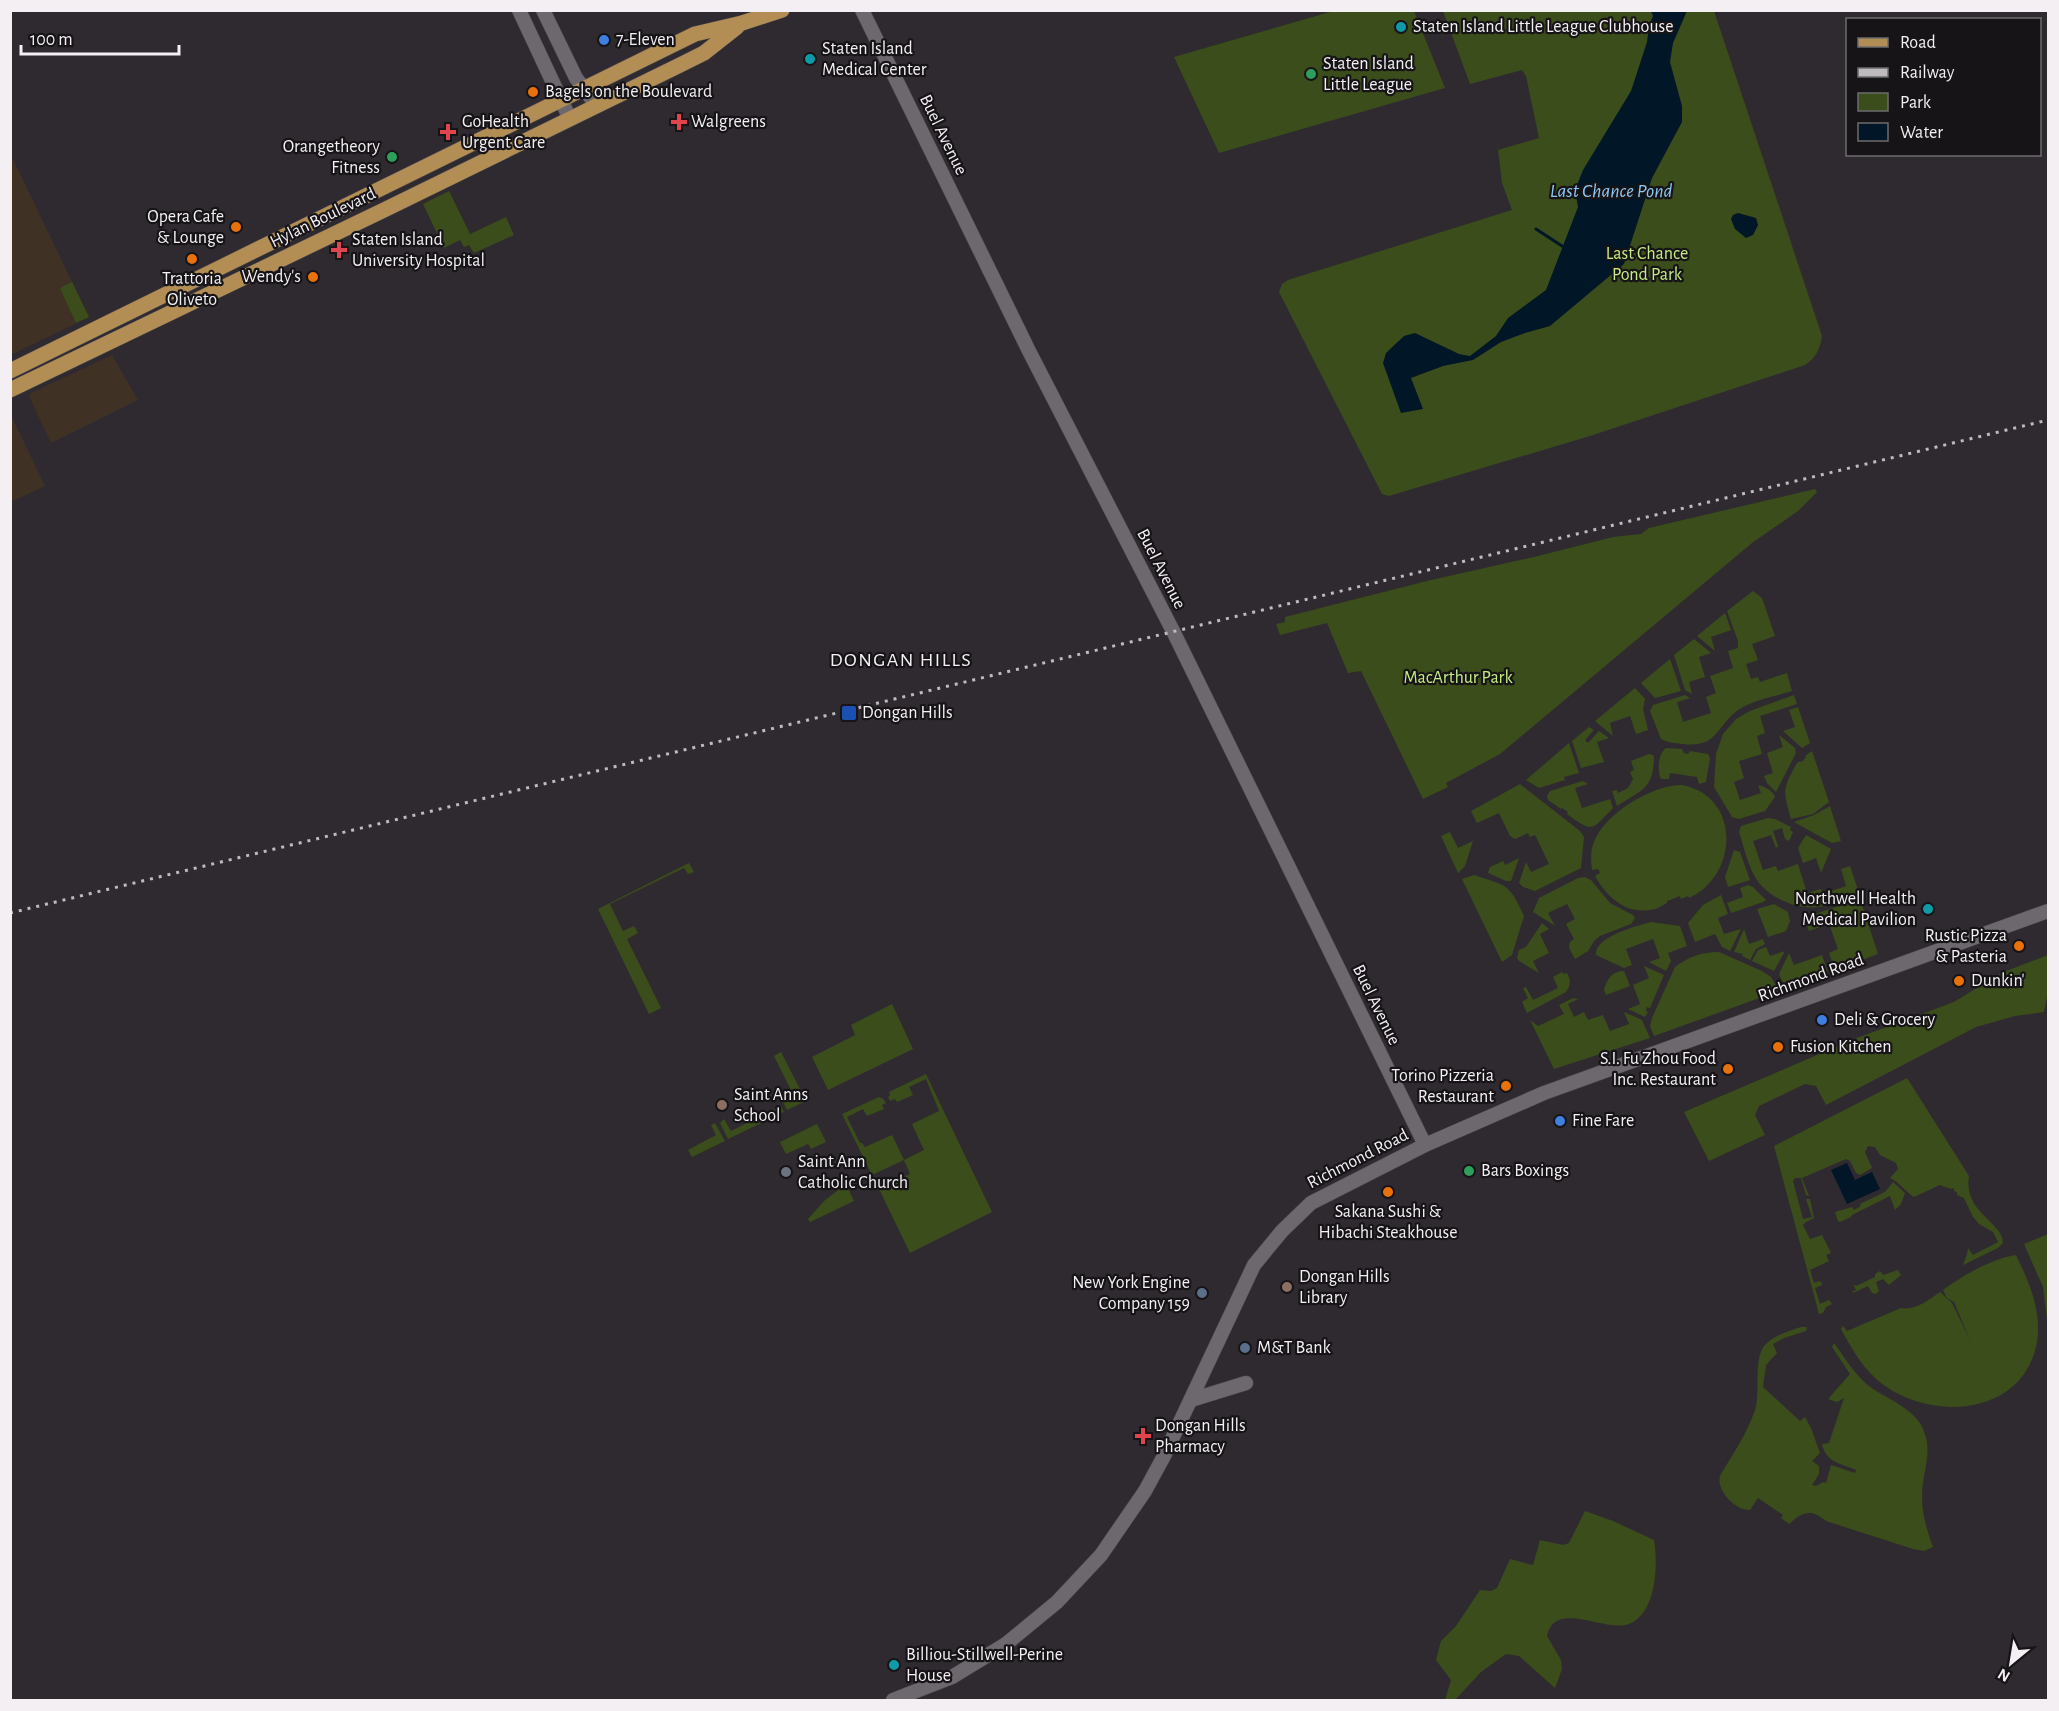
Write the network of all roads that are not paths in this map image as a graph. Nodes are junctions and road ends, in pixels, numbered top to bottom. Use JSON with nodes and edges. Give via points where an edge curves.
{"nodes":[{"id":1,"x":519,"y":10,"type":"edge"},
{"id":2,"x":543,"y":10,"type":"edge"},
{"id":3,"x":782,"y":10,"type":"edge"},
{"id":4,"x":862,"y":10,"type":"edge"},
{"id":5,"x":742,"y":23,"type":"junction"},
{"id":6,"x":584,"y":88,"type":"junction"},
{"id":7,"x":561,"y":100,"type":"junction"},
{"id":8,"x":597,"y":106,"type":"junction"},
{"id":9,"x":570,"y":119,"type":"junction"},
{"id":10,"x":10,"y":371,"type":"edge"},
{"id":11,"x":10,"y":390,"type":"edge"},
{"id":12,"x":2049,"y":911,"type":"edge"},
{"id":13,"x":1425,"y":1145,"type":"junction"},
{"id":14,"x":1246,"y":1383,"type":"dead end"},
{"id":15,"x":1191,"y":1400,"type":"junction"},
{"id":16,"x":893,"y":1701,"type":"edge"}],
"edges":[{"from":1,"to":7,"type":"main road"},
{"from":2,"to":6,"type":"main road"},
{"from":3,"to":5,"type":"main road","name":"Hylan Boulevard"},
{"from":4,"to":13,"type":"main road","name":"Buel Avenue"},
{"from":5,"to":6,"type":"main road","name":"Hylan Boulevard","via":[[695,34]]},
{"from":5,"to":8,"type":"main road","name":"Hylan Boulevard","via":[[704,53]]},
{"from":6,"to":7,"type":"main road","name":"Hylan Boulevard"},
{"from":6,"to":8,"type":"main road"},
{"from":7,"to":9,"type":"main road"},
{"from":7,"to":10,"type":"main road","name":"Hylan Boulevard"},
{"from":8,"to":9,"type":"main road","name":"Hylan Boulevard"},
{"from":9,"to":11,"type":"main road","name":"Hylan Boulevard"},
{"from":12,"to":13,"type":"main road","name":"Richmond Road","via":[[1544,1093]]},
{"from":13,"to":15,"type":"main road","name":"Richmond Road","via":[[1311,1203],[1282,1231],[1254,1265]]},
{"from":14,"to":15,"type":"main road"},
{"from":15,"to":16,"type":"main road","name":"Richmond Road","via":[[1145,1491],[1101,1555],[1069,1590],[1033,1623],[978,1662]]}]}
